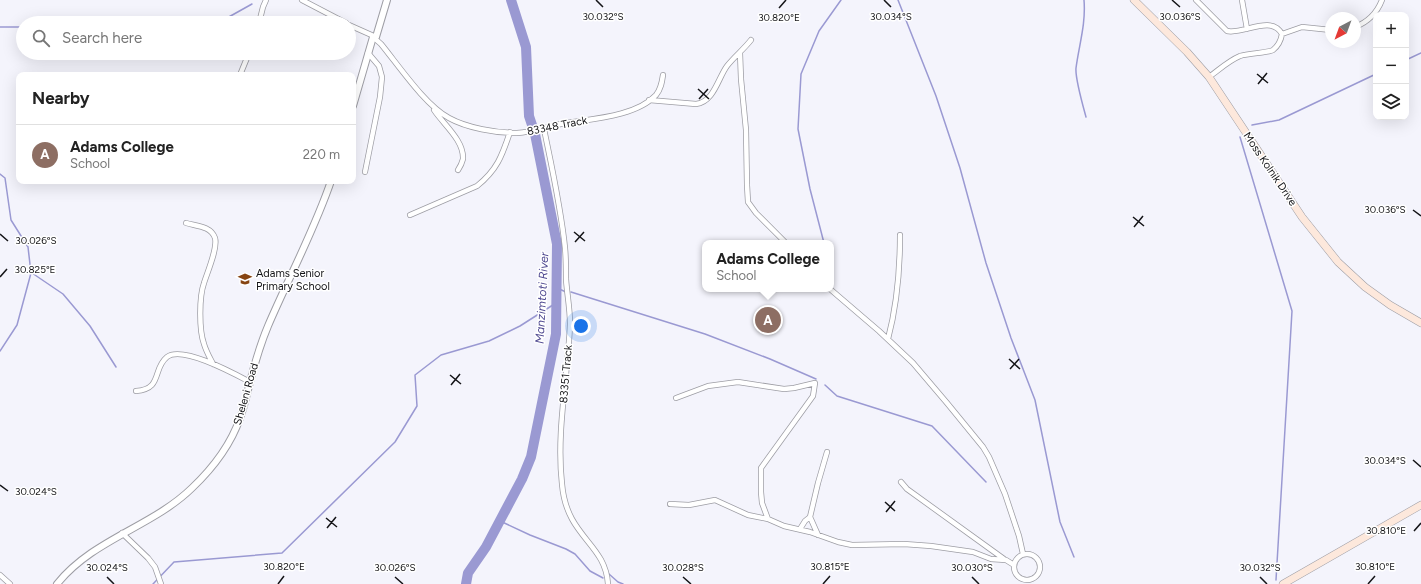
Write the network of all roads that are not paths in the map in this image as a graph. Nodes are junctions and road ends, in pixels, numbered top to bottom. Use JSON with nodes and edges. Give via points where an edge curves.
{"nodes":[{"id":1,"x":266,"y":0,"type":"edge"},
{"id":2,"x":302,"y":0,"type":"edge"},
{"id":3,"x":387,"y":0,"type":"edge"},
{"id":4,"x":1134,"y":0,"type":"edge"},
{"id":5,"x":1196,"y":0,"type":"edge"},
{"id":6,"x":1242,"y":0,"type":"edge"},
{"id":7,"x":1382,"y":0,"type":"edge"},
{"id":8,"x":261,"y":16,"type":"edge"},
{"id":9,"x":333,"y":16,"type":"edge"},
{"id":10,"x":1361,"y":24,"type":"edge"},
{"id":11,"x":356,"y":28,"type":"edge"},
{"id":12,"x":1247,"y":28,"type":"junction"},
{"id":13,"x":1325,"y":29,"type":"edge"},
{"id":14,"x":1282,"y":34,"type":"junction"},
{"id":15,"x":374,"y":37,"type":"junction"},
{"id":16,"x":752,"y":40,"type":"dead end"},
{"id":17,"x":368,"y":53,"type":"junction"},
{"id":18,"x":740,"y":53,"type":"junction"},
{"id":19,"x":246,"y":60,"type":"edge"},
{"id":20,"x":241,"y":72,"type":"edge"},
{"id":21,"x":663,"y":75,"type":"dead end"},
{"id":22,"x":1209,"y":77,"type":"junction"},
{"id":23,"x":356,"y":95,"type":"edge"},
{"id":24,"x":649,"y":100,"type":"junction"},
{"id":25,"x":432,"y":106,"type":"junction"},
{"id":26,"x":544,"y":129,"type":"junction"},
{"id":27,"x":510,"y":132,"type":"junction"},
{"id":28,"x":458,"y":170,"type":"dead end"},
{"id":29,"x":365,"y":172,"type":"dead end"},
{"id":30,"x":330,"y":184,"type":"edge"},
{"id":31,"x":410,"y":215,"type":"dead end"},
{"id":32,"x":186,"y":223,"type":"dead end"},
{"id":33,"x":900,"y":235,"type":"dead end"},
{"id":34,"x":783,"y":240,"type":"edge"},
{"id":35,"x":833,"y":292,"type":"edge"},
{"id":36,"x":1421,"y":324,"type":"edge"},
{"id":37,"x":888,"y":339,"type":"junction"},
{"id":38,"x":213,"y":364,"type":"junction"},
{"id":39,"x":250,"y":382,"type":"junction"},
{"id":40,"x":136,"y":391,"type":"dead end"},
{"id":41,"x":676,"y":398,"type":"dead end"},
{"id":42,"x":827,"y":452,"type":"dead end"},
{"id":43,"x":901,"y":482,"type":"dead end"},
{"id":44,"x":670,"y":504,"type":"dead end"},
{"id":45,"x":1421,"y":505,"type":"edge"},
{"id":46,"x":810,"y":517,"type":"junction"},
{"id":47,"x":768,"y":519,"type":"junction"},
{"id":48,"x":800,"y":529,"type":"junction"},
{"id":49,"x":122,"y":533,"type":"junction"},
{"id":50,"x":818,"y":535,"type":"junction"},
{"id":51,"x":1023,"y":554,"type":"junction"},
{"id":52,"x":1006,"y":560,"type":"junction"},
{"id":53,"x":1014,"y":565,"type":"junction"},
{"id":54,"x":0,"y":575,"type":"edge"},
{"id":55,"x":1024,"y":582,"type":"edge"},
{"id":56,"x":10,"y":584,"type":"edge"},
{"id":57,"x":57,"y":584,"type":"edge"},
{"id":58,"x":161,"y":584,"type":"edge"},
{"id":59,"x":608,"y":584,"type":"edge"},
{"id":60,"x":1283,"y":584,"type":"edge"}],
"edges":[{"from":1,"to":8,"type":"street"},
{"from":2,"to":9,"type":"street"},
{"from":3,"to":15,"type":"street"},
{"from":4,"to":22,"type":"main road","name":"Moss Kolnik Drive"},
{"from":5,"to":12,"type":"street","via":[[1225,30],[1233,32]]},
{"from":6,"to":12,"type":"street"},
{"from":7,"to":10,"type":"street","via":[[1372,17]]},
{"from":11,"to":15,"type":"street"},
{"from":12,"to":14,"type":"street","via":[[1267,25],[1278,29]]},
{"from":13,"to":14,"type":"street","via":[[1302,27]]},
{"from":14,"to":22,"type":"street","via":[[1279,43],[1271,51],[1240,56]]},
{"from":15,"to":17,"type":"street"},
{"from":15,"to":25,"type":"street","name":"83348 Track"},
{"from":16,"to":18,"type":"street"},
{"from":17,"to":23,"type":"street"},
{"from":17,"to":29,"type":"street","via":[[379,66],[382,77]]},
{"from":18,"to":24,"type":"street","via":[[728,65],[715,88],[702,103]]},
{"from":18,"to":34,"type":"street","via":[[748,202]]},
{"from":19,"to":20,"type":"street"},
{"from":21,"to":24,"type":"street","name":"83348 Track","via":[[660,89]]},
{"from":22,"to":36,"type":"main road","name":"Moss Kolnik Drive","via":[[1302,218],[1326,249],[1365,287]]},
{"from":24,"to":26,"type":"street","name":"83348 Track","via":[[626,112]]},
{"from":25,"to":27,"type":"street","name":"83348 Track","via":[[460,123]]},
{"from":25,"to":28,"type":"street","via":[[456,138],[463,158]]},
{"from":26,"to":27,"type":"street","name":"83348 Track"},
{"from":26,"to":59,"type":"street","name":"83351 Track","via":[[557,191],[569,300],[570,324],[561,429],[562,485],[565,504],[572,519],[600,557],[607,571]]},
{"from":27,"to":31,"type":"street","via":[[496,168],[477,186]]},
{"from":30,"to":39,"type":"street","name":"Sheleni Road","via":[[308,240],[269,325]]},
{"from":32,"to":38,"type":"street","via":[[205,228],[215,239],[200,298],[203,343]]},
{"from":33,"to":37,"type":"street","via":[[898,284]]},
{"from":35,"to":37,"type":"street"},
{"from":37,"to":51,"type":"street","via":[[932,385],[989,456],[1013,516]]},
{"from":38,"to":39,"type":"street"},
{"from":38,"to":40,"type":"street","via":[[180,353],[172,354],[163,362],[153,384],[147,389]]},
{"from":39,"to":49,"type":"street","name":"Sheleni Road","via":[[233,434],[200,481],[180,499]]},
{"from":41,"to":47,"type":"street","via":[[708,386],[738,382],[784,388],[815,383],[813,396],[761,468],[762,502]]},
{"from":42,"to":46,"type":"street"},
{"from":43,"to":52,"type":"street","via":[[907,489]]},
{"from":44,"to":47,"type":"street","via":[[715,500],[748,515]]},
{"from":45,"to":60,"type":"main road"},
{"from":46,"to":48,"type":"street"},
{"from":46,"to":50,"type":"street"},
{"from":47,"to":48,"type":"street"},
{"from":48,"to":50,"type":"street"},
{"from":49,"to":57,"type":"street","name":"Sheleni Road","via":[[76,564]]},
{"from":49,"to":58,"type":"street","via":[[155,567]]},
{"from":50,"to":52,"type":"street","via":[[852,545],[931,546]]},
{"from":51,"to":53,"type":"street","via":[[1017,558]]},
{"from":51,"to":55,"type":"street","via":[[1034,556],[1039,561],[1040,568],[1035,578]]},
{"from":52,"to":53,"type":"street"},
{"from":53,"to":55,"type":"street","via":[[1018,576]]},
{"from":54,"to":56,"type":"street"}]}
